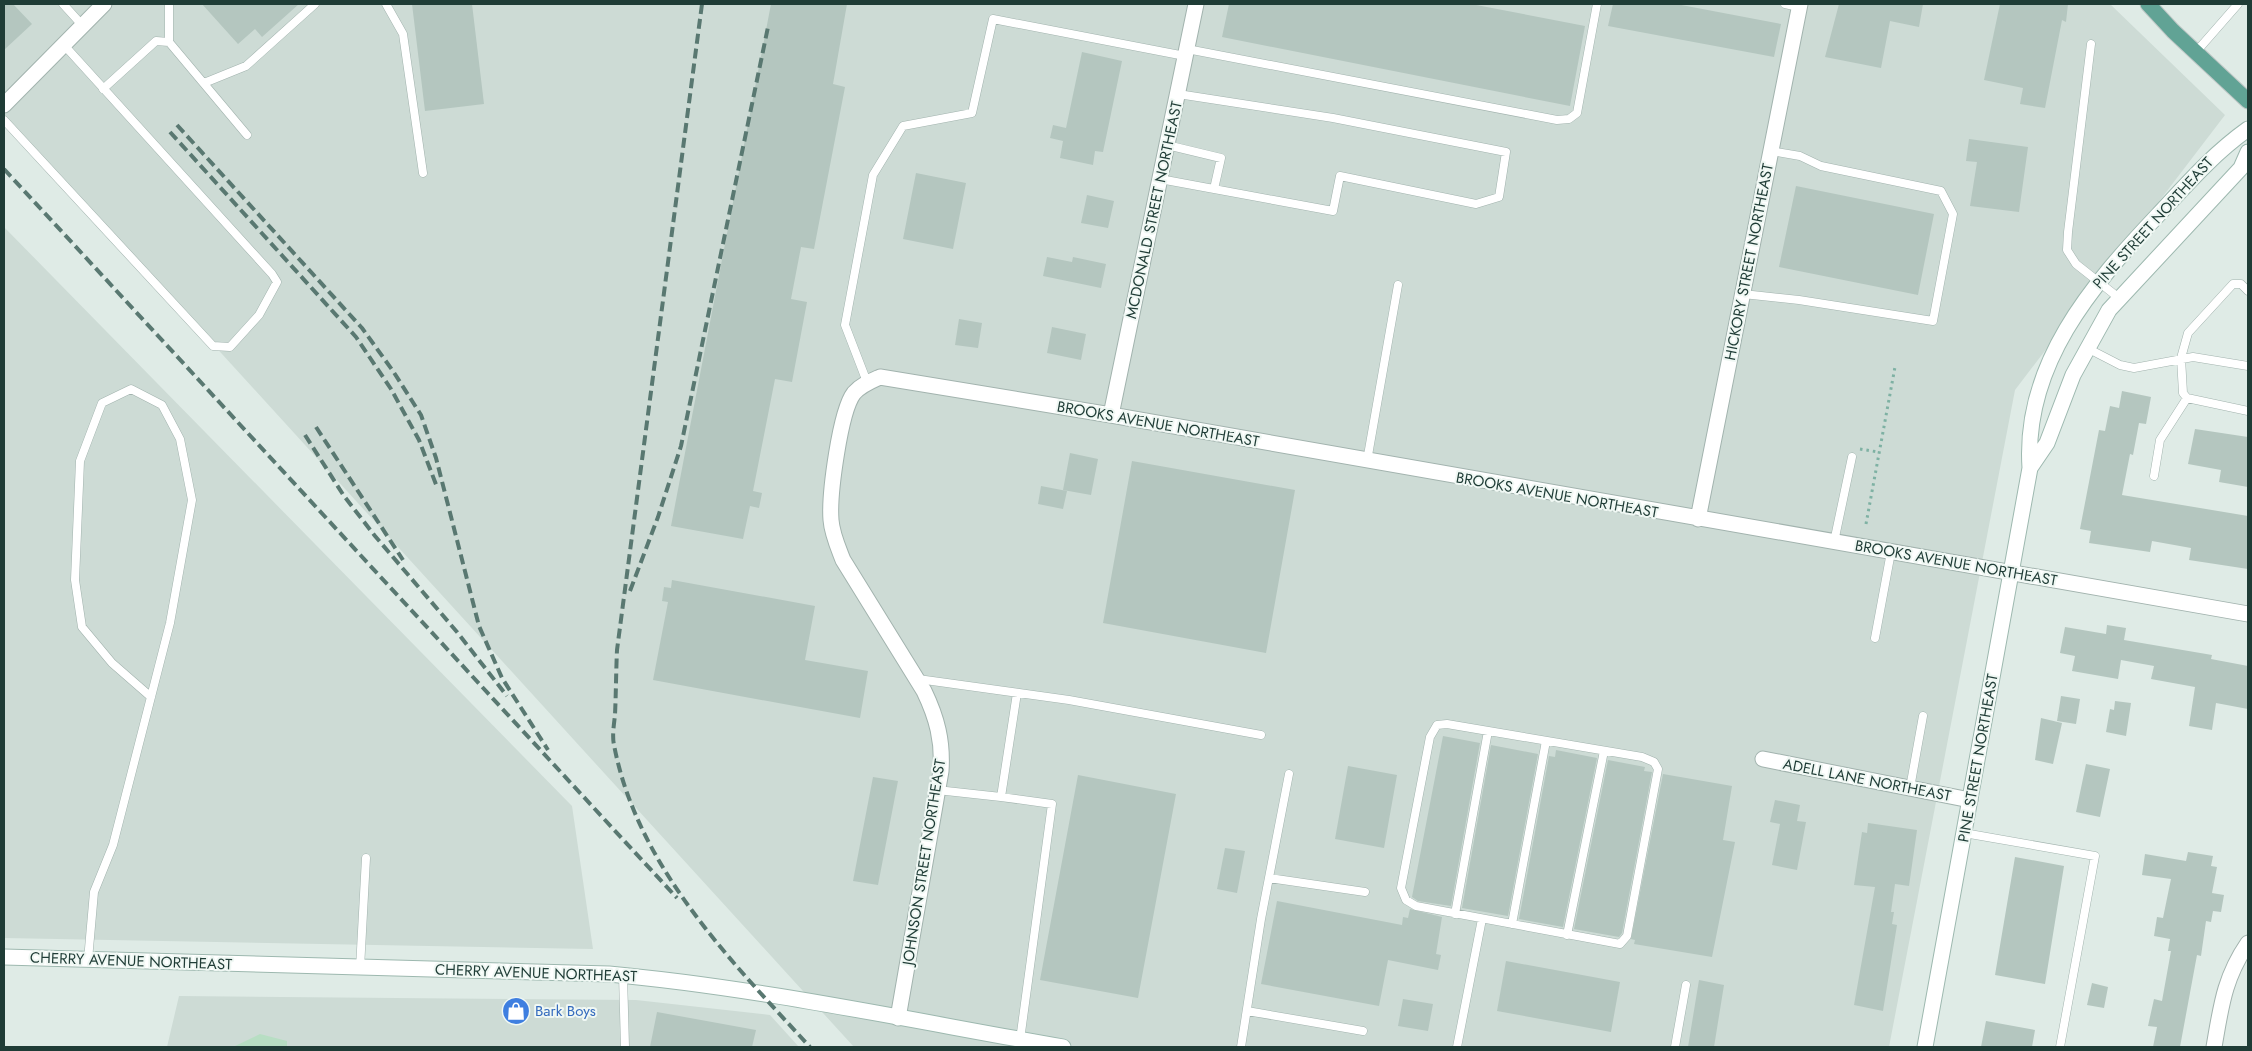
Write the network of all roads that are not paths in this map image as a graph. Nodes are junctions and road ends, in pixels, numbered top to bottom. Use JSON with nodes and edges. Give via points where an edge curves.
{"nodes":[{"id":1,"x":63,"y":4,"type":"edge"},
{"id":2,"x":104,"y":4,"type":"edge"},
{"id":3,"x":169,"y":4,"type":"edge"},
{"id":4,"x":315,"y":4,"type":"edge"},
{"id":5,"x":386,"y":4,"type":"edge"},
{"id":6,"x":1196,"y":4,"type":"edge"},
{"id":7,"x":1596,"y":4,"type":"edge"},
{"id":8,"x":2148,"y":4,"type":"edge"},
{"id":9,"x":2238,"y":4,"type":"edge"},
{"id":10,"x":1795,"y":5,"type":"edge"},
{"id":11,"x":83,"y":26,"type":"junction"},
{"id":12,"x":169,"y":42,"type":"junction"},
{"id":13,"x":2091,"y":44,"type":"dead end"},
{"id":14,"x":64,"y":45,"type":"junction"},
{"id":15,"x":1186,"y":52,"type":"junction"},
{"id":16,"x":2196,"y":52,"type":"junction"},
{"id":17,"x":204,"y":83,"type":"junction"},
{"id":18,"x":103,"y":89,"type":"junction"},
{"id":19,"x":1178,"y":94,"type":"junction"},
{"id":20,"x":2248,"y":101,"type":"edge"},
{"id":21,"x":4,"y":106,"type":"edge"},
{"id":22,"x":4,"y":120,"type":"edge"},
{"id":23,"x":2248,"y":129,"type":"edge"},
{"id":24,"x":247,"y":135,"type":"dead end"},
{"id":25,"x":1167,"y":145,"type":"junction"},
{"id":26,"x":1771,"y":151,"type":"junction"},
{"id":27,"x":2248,"y":152,"type":"edge"},
{"id":28,"x":423,"y":174,"type":"dead end"},
{"id":29,"x":1160,"y":179,"type":"junction"},
{"id":30,"x":1214,"y":189,"type":"junction"},
{"id":31,"x":2098,"y":282,"type":"junction"},
{"id":32,"x":1398,"y":285,"type":"dead end"},
{"id":33,"x":2248,"y":291,"type":"edge"},
{"id":34,"x":1742,"y":294,"type":"junction"},
{"id":35,"x":2119,"y":298,"type":"junction"},
{"id":36,"x":2086,"y":348,"type":"junction"},
{"id":37,"x":2181,"y":358,"type":"junction"},
{"id":38,"x":2248,"y":366,"type":"edge"},
{"id":39,"x":866,"y":382,"type":"junction"},
{"id":40,"x":2187,"y":398,"type":"junction"},
{"id":41,"x":2248,"y":411,"type":"edge"},
{"id":42,"x":1111,"y":416,"type":"junction"},
{"id":43,"x":1852,"y":457,"type":"dead end"},
{"id":44,"x":1367,"y":461,"type":"junction"},
{"id":45,"x":2030,"y":468,"type":"junction"},
{"id":46,"x":2154,"y":476,"type":"dead end"},
{"id":47,"x":1698,"y":519,"type":"junction"},
{"id":48,"x":1834,"y":542,"type":"junction"},
{"id":49,"x":1891,"y":552,"type":"junction"},
{"id":50,"x":2012,"y":573,"type":"junction"},
{"id":51,"x":2248,"y":614,"type":"edge"},
{"id":52,"x":1875,"y":638,"type":"dead end"},
{"id":53,"x":916,"y":679,"type":"junction"},
{"id":54,"x":1017,"y":693,"type":"junction"},
{"id":55,"x":151,"y":697,"type":"junction"},
{"id":56,"x":1923,"y":716,"type":"dead end"},
{"id":57,"x":1488,"y":731,"type":"junction"},
{"id":58,"x":1262,"y":735,"type":"dead end"},
{"id":59,"x":1546,"y":741,"type":"junction"},
{"id":60,"x":1604,"y":751,"type":"junction"},
{"id":61,"x":1763,"y":759,"type":"dead end"},
{"id":62,"x":1290,"y":774,"type":"dead end"},
{"id":63,"x":1910,"y":788,"type":"junction"},
{"id":64,"x":938,"y":790,"type":"junction"},
{"id":65,"x":1001,"y":797,"type":"junction"},
{"id":66,"x":1970,"y":800,"type":"junction"},
{"id":67,"x":1964,"y":833,"type":"junction"},
{"id":68,"x":366,"y":858,"type":"dead end"},
{"id":69,"x":1269,"y":878,"type":"junction"},
{"id":70,"x":1365,"y":892,"type":"dead end"},
{"id":71,"x":1455,"y":914,"type":"junction"},
{"id":72,"x":1482,"y":919,"type":"junction"},
{"id":73,"x":1512,"y":924,"type":"junction"},
{"id":74,"x":1567,"y":935,"type":"junction"},
{"id":75,"x":2248,"y":944,"type":"edge"},
{"id":76,"x":4,"y":956,"type":"edge"},
{"id":77,"x":88,"y":960,"type":"junction"},
{"id":78,"x":360,"y":968,"type":"junction"},
{"id":79,"x":623,"y":975,"type":"junction"},
{"id":80,"x":1686,"y":984,"type":"dead end"},
{"id":81,"x":1247,"y":1011,"type":"junction"},
{"id":82,"x":898,"y":1018,"type":"junction"},
{"id":83,"x":1363,"y":1031,"type":"dead end"},
{"id":84,"x":1020,"y":1040,"type":"junction"},
{"id":85,"x":625,"y":1047,"type":"edge"},
{"id":86,"x":1063,"y":1047,"type":"edge"},
{"id":87,"x":1241,"y":1047,"type":"edge"},
{"id":88,"x":1457,"y":1047,"type":"edge"},
{"id":89,"x":1675,"y":1047,"type":"edge"},
{"id":90,"x":1925,"y":1047,"type":"edge"},
{"id":91,"x":2060,"y":1047,"type":"edge"},
{"id":92,"x":2214,"y":1047,"type":"edge"}],
"edges":[{"from":1,"to":11,"type":"lane"},
{"from":2,"to":11,"type":"street"},
{"from":3,"to":12,"type":"lane"},
{"from":4,"to":17,"type":"lane","via":[[246,66]]},
{"from":5,"to":28,"type":"lane","via":[[403,34]]},
{"from":6,"to":15,"type":"street","name":"MCDONALD STREET NORTHEAST"},
{"from":7,"to":15,"type":"lane","via":[[1577,113],[1563,120]]},
{"from":8,"to":16,"type":"main road"},
{"from":9,"to":16,"type":"lane"},
{"from":10,"to":26,"type":"street","name":"HICKORY STREET NORTHEAST"},
{"from":11,"to":14,"type":"street"},
{"from":12,"to":17,"type":"lane"},
{"from":12,"to":18,"type":"lane","via":[[156,41]]},
{"from":13,"to":31,"type":"lane","via":[[2067,250],[2076,264]]},
{"from":14,"to":18,"type":"lane"},
{"from":14,"to":21,"type":"street"},
{"from":15,"to":19,"type":"street","name":"MCDONALD STREET NORTHEAST"},
{"from":15,"to":39,"type":"lane","via":[[992,19],[972,112],[903,126],[873,175],[845,325]]},
{"from":16,"to":20,"type":"main road"},
{"from":17,"to":24,"type":"lane"},
{"from":18,"to":22,"type":"lane","via":[[277,282],[259,315],[230,347],[213,346],[206,339]]},
{"from":19,"to":25,"type":"street","name":"MCDONALD STREET NORTHEAST"},
{"from":19,"to":30,"type":"lane","via":[[1326,117],[1506,152],[1499,197],[1476,204],[1340,176],[1333,211]]},
{"from":23,"to":31,"type":"street","name":"PINE STREET NORTHEAST","via":[[2220,150]]},
{"from":25,"to":29,"type":"street","name":"MCDONALD STREET NORTHEAST"},
{"from":25,"to":30,"type":"lane","via":[[1221,158]]},
{"from":26,"to":34,"type":"street","name":"HICKORY STREET NORTHEAST"},
{"from":26,"to":34,"type":"lane","via":[[1800,156],[1821,166],[1941,191],[1953,214],[1933,322]]},
{"from":27,"to":35,"type":"street","name":"PINE STREET NORTHEAST","via":[[2241,168]]},
{"from":29,"to":30,"type":"lane"},
{"from":29,"to":42,"type":"street","name":"MCDONALD STREET NORTHEAST"},
{"from":31,"to":35,"type":"lane"},
{"from":31,"to":45,"type":"street","name":"PINE STREET NORTHEAST","via":[[2070,322],[2046,371],[2028,440]]},
{"from":32,"to":44,"type":"lane"},
{"from":33,"to":37,"type":"lane","via":[[2241,284],[2233,284],[2188,333]]},
{"from":34,"to":47,"type":"street","name":"HICKORY STREET NORTHEAST"},
{"from":35,"to":36,"type":"street","name":"PINE STREET NORTHEAST"},
{"from":36,"to":37,"type":"lane","via":[[2120,365],[2134,368]]},
{"from":36,"to":45,"type":"street","name":"PINE STREET NORTHEAST","via":[[2047,443]]},
{"from":37,"to":38,"type":"lane"},
{"from":37,"to":40,"type":"lane","via":[[2183,393]]},
{"from":39,"to":42,"type":"street","name":"BROOKS AVENUE NORTHEAST","via":[[880,377],[895,379]]},
{"from":39,"to":53,"type":"street","name":"JOHNSON STREET NORTHEAST","via":[[854,393],[844,417],[831,492],[831,521],[844,560]]},
{"from":40,"to":41,"type":"lane"},
{"from":40,"to":46,"type":"lane","via":[[2160,440]]},
{"from":42,"to":44,"type":"street","name":"BROOKS AVENUE NORTHEAST"},
{"from":43,"to":48,"type":"lane"},
{"from":44,"to":47,"type":"street","name":"BROOKS AVENUE NORTHEAST"},
{"from":45,"to":50,"type":"street","name":"PINE STREET NORTHEAST"},
{"from":47,"to":48,"type":"street","name":"BROOKS AVENUE NORTHEAST"},
{"from":48,"to":49,"type":"street","name":"BROOKS AVENUE NORTHEAST"},
{"from":49,"to":50,"type":"street","name":"BROOKS AVENUE NORTHEAST"},
{"from":49,"to":52,"type":"lane"},
{"from":50,"to":51,"type":"street","name":"BROOKS AVENUE NORTHEAST"},
{"from":50,"to":66,"type":"street","name":"PINE STREET NORTHEAST"},
{"from":53,"to":54,"type":"lane"},
{"from":53,"to":64,"type":"street","name":"JOHNSON STREET NORTHEAST","via":[[935,714],[941,735]]},
{"from":54,"to":58,"type":"lane"},
{"from":54,"to":65,"type":"lane"},
{"from":55,"to":55,"type":"lane","via":[[170,624],[192,500],[180,439],[162,405],[131,389],[102,403],[80,461],[75,580],[82,627],[112,663]]},
{"from":55,"to":77,"type":"lane","via":[[114,845],[94,892]]},
{"from":56,"to":63,"type":"lane"},
{"from":57,"to":59,"type":"lane"},
{"from":57,"to":71,"type":"lane"},
{"from":57,"to":71,"type":"lane","via":[[1437,725],[1430,737],[1401,888],[1406,900],[1416,906]]},
{"from":59,"to":60,"type":"lane"},
{"from":59,"to":73,"type":"lane"},
{"from":60,"to":74,"type":"lane"},
{"from":60,"to":74,"type":"lane","via":[[1642,758],[1654,762],[1658,769],[1627,936],[1620,944]]},
{"from":61,"to":63,"type":"street","name":"ADELL LANE NORTHEAST"},
{"from":62,"to":69,"type":"lane"},
{"from":63,"to":66,"type":"street","name":"ADELL LANE NORTHEAST"},
{"from":64,"to":65,"type":"lane"},
{"from":64,"to":82,"type":"street","name":"JOHNSON STREET NORTHEAST"},
{"from":65,"to":84,"type":"lane","via":[[1052,804]]},
{"from":66,"to":67,"type":"street","name":"PINE STREET NORTHEAST"},
{"from":67,"to":90,"type":"street","name":"PINE STREET NORTHEAST"},
{"from":67,"to":91,"type":"lane","via":[[2095,856]]},
{"from":68,"to":78,"type":"lane"},
{"from":69,"to":70,"type":"lane"},
{"from":69,"to":81,"type":"lane"},
{"from":71,"to":72,"type":"lane"},
{"from":72,"to":73,"type":"lane"},
{"from":72,"to":88,"type":"lane"},
{"from":73,"to":74,"type":"lane"},
{"from":75,"to":92,"type":"street","via":[[2231,971],[2224,992]]},
{"from":76,"to":77,"type":"street","name":"CHERRY AVENUE NORTHEAST"},
{"from":77,"to":78,"type":"street","name":"CHERRY AVENUE NORTHEAST"},
{"from":78,"to":79,"type":"street","name":"CHERRY AVENUE NORTHEAST"},
{"from":79,"to":82,"type":"street","name":"CHERRY AVENUE NORTHEAST"},
{"from":79,"to":85,"type":"lane"},
{"from":80,"to":89,"type":"lane"},
{"from":81,"to":83,"type":"lane"},
{"from":81,"to":87,"type":"lane"},
{"from":82,"to":84,"type":"street","name":"CHERRY AVENUE NORTHEAST"},
{"from":84,"to":86,"type":"street","name":"CHERRY AVENUE NORTHEAST"}]}
